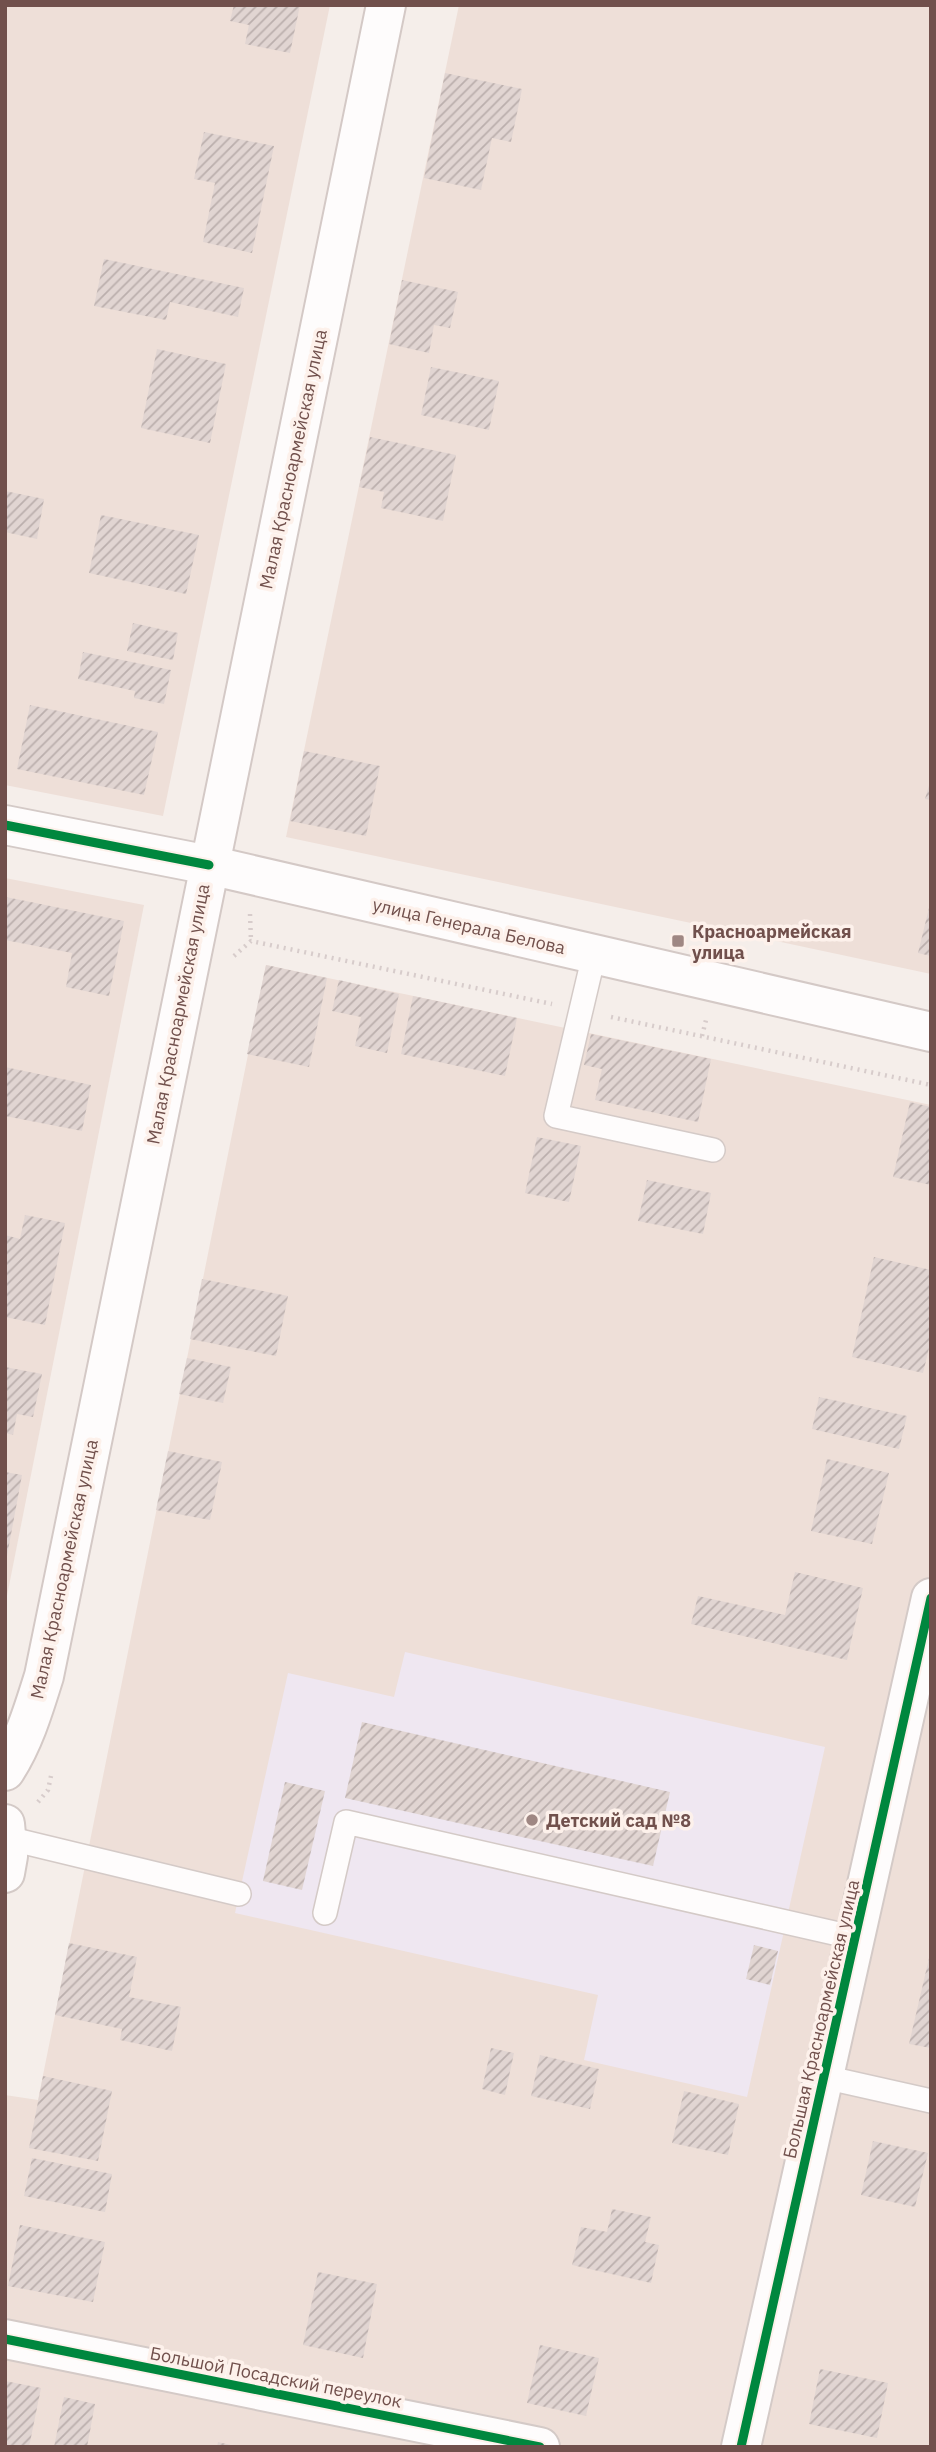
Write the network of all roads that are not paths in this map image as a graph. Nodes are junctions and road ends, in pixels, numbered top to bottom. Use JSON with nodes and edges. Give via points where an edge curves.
{"nodes":[{"id":1,"x":386,"y":5,"type":"edge"},
{"id":2,"x":5,"y":825,"type":"edge"},
{"id":3,"x":209,"y":865,"type":"junction"},
{"id":4,"x":594,"y":955,"type":"junction"},
{"id":5,"x":931,"y":1032,"type":"edge"},
{"id":6,"x":713,"y":1150,"type":"dead end"},
{"id":7,"x":931,"y":1598,"type":"edge"},
{"id":8,"x":5,"y":1771,"type":"edge"},
{"id":9,"x":6,"y":1845,"type":"edge"},
{"id":10,"x":239,"y":1894,"type":"dead end"},
{"id":11,"x":325,"y":1913,"type":"dead end"},
{"id":12,"x":856,"y":1938,"type":"junction"},
{"id":13,"x":824,"y":2077,"type":"junction"},
{"id":14,"x":931,"y":2101,"type":"edge"},
{"id":15,"x":5,"y":2339,"type":"edge"},
{"id":16,"x":540,"y":2447,"type":"edge"},
{"id":17,"x":741,"y":2447,"type":"edge"}],
"edges":[{"from":1,"to":3,"type":"main road","name":"Малая Красноармейская улица"},
{"from":2,"to":3,"type":"main road","name":"улица Генерала Белова"},
{"from":3,"to":4,"type":"main road","name":"улица Генерала Белова"},
{"from":3,"to":8,"type":"main road","name":"Малая Красноармейская улица","via":[[44,1676],[29,1724]]},
{"from":4,"to":5,"type":"main road","name":"улица Генерала Белова"},
{"from":4,"to":6,"type":"lane","via":[[556,1116]]},
{"from":7,"to":12,"type":"main road","name":"Большая Красноармейская улица"},
{"from":9,"to":10,"type":"lane"},
{"from":11,"to":12,"type":"lane","via":[[346,1822]]},
{"from":12,"to":13,"type":"main road","name":"Большая Красноармейская улица"},
{"from":13,"to":14,"type":"lane"},
{"from":13,"to":17,"type":"main road","name":"Большая Красноармейская улица"},
{"from":15,"to":16,"type":"main road","name":"Большой Посадский переулок"}]}
